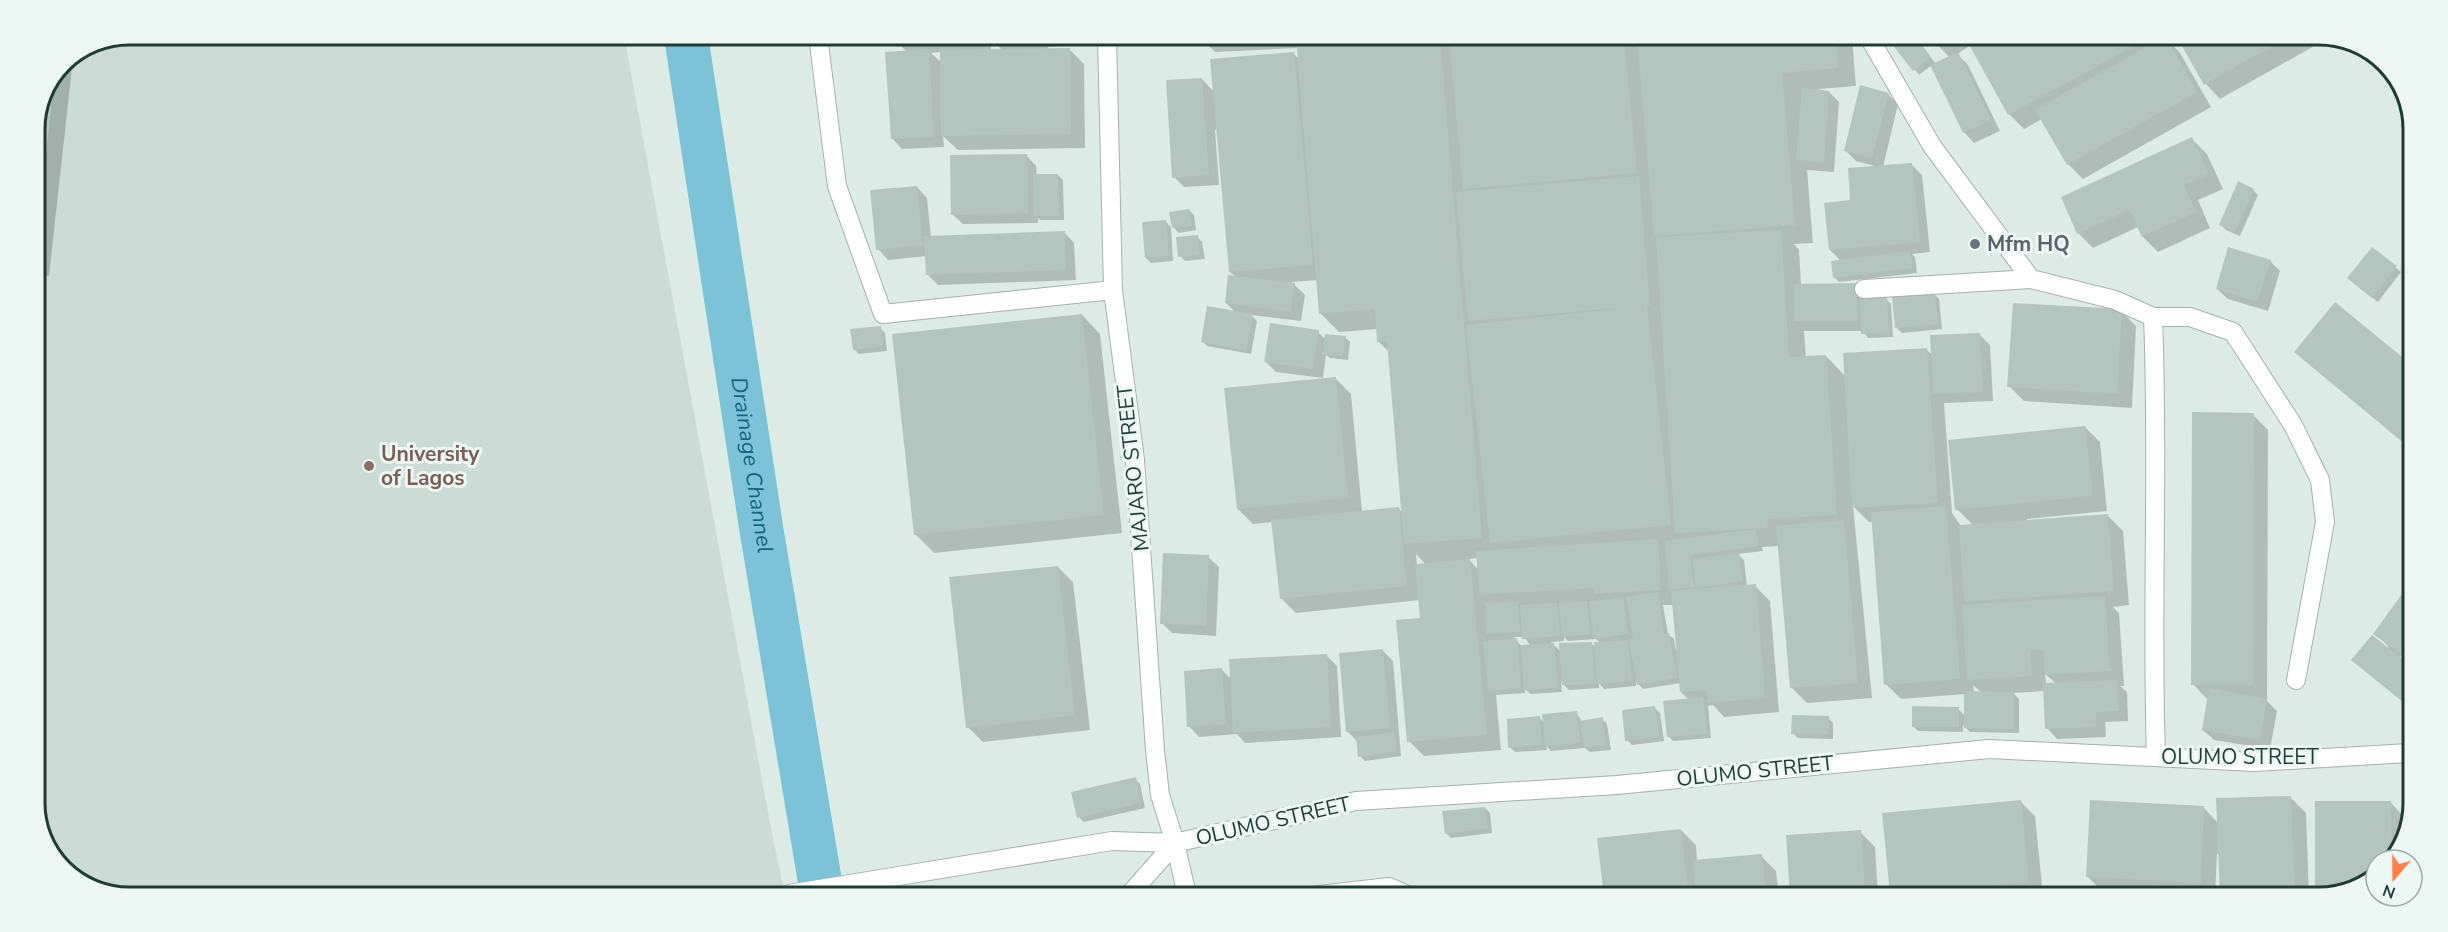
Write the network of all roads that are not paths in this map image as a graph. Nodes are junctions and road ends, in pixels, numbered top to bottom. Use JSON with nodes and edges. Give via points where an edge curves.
{"nodes":[{"id":1,"x":819,"y":45,"type":"edge"},
{"id":2,"x":1107,"y":45,"type":"edge"},
{"id":3,"x":1873,"y":45,"type":"edge"},
{"id":4,"x":2031,"y":279,"type":"junction"},
{"id":5,"x":1864,"y":289,"type":"dead end"},
{"id":6,"x":1113,"y":290,"type":"junction"},
{"id":7,"x":2153,"y":317,"type":"junction"},
{"id":8,"x":2296,"y":680,"type":"dead end"},
{"id":9,"x":2403,"y":753,"type":"edge"},
{"id":10,"x":2156,"y":757,"type":"junction"},
{"id":11,"x":1175,"y":843,"type":"junction"},
{"id":12,"x":834,"y":887,"type":"edge"},
{"id":13,"x":1137,"y":887,"type":"edge"},
{"id":14,"x":1185,"y":887,"type":"edge"}],
"edges":[{"from":1,"to":6,"type":"street","via":[[837,186],[883,314]]},
{"from":2,"to":6,"type":"street","name":"MAJARO STREET"},
{"from":3,"to":4,"type":"street","via":[[1932,146]]},
{"from":4,"to":5,"type":"street"},
{"from":4,"to":7,"type":"street","via":[[2115,300]]},
{"from":6,"to":11,"type":"street","name":"MAJARO STREET","via":[[1135,460],[1160,795]]},
{"from":7,"to":8,"type":"street","via":[[2190,317],[2233,333],[2293,425],[2319,480],[2325,522]]},
{"from":7,"to":10,"type":"street","via":[[2157,418],[2153,580]]},
{"from":9,"to":10,"type":"street","name":"OLUMO STREET","via":[[2255,762]]},
{"from":10,"to":11,"type":"street","name":"OLUMO STREET","via":[[1989,749],[1617,785],[1356,801]]},
{"from":11,"to":12,"type":"street","via":[[1112,841]]},
{"from":11,"to":13,"type":"street","name":"OLUMO STREET"},
{"from":11,"to":14,"type":"street","name":"MAJARO STREET"}]}
